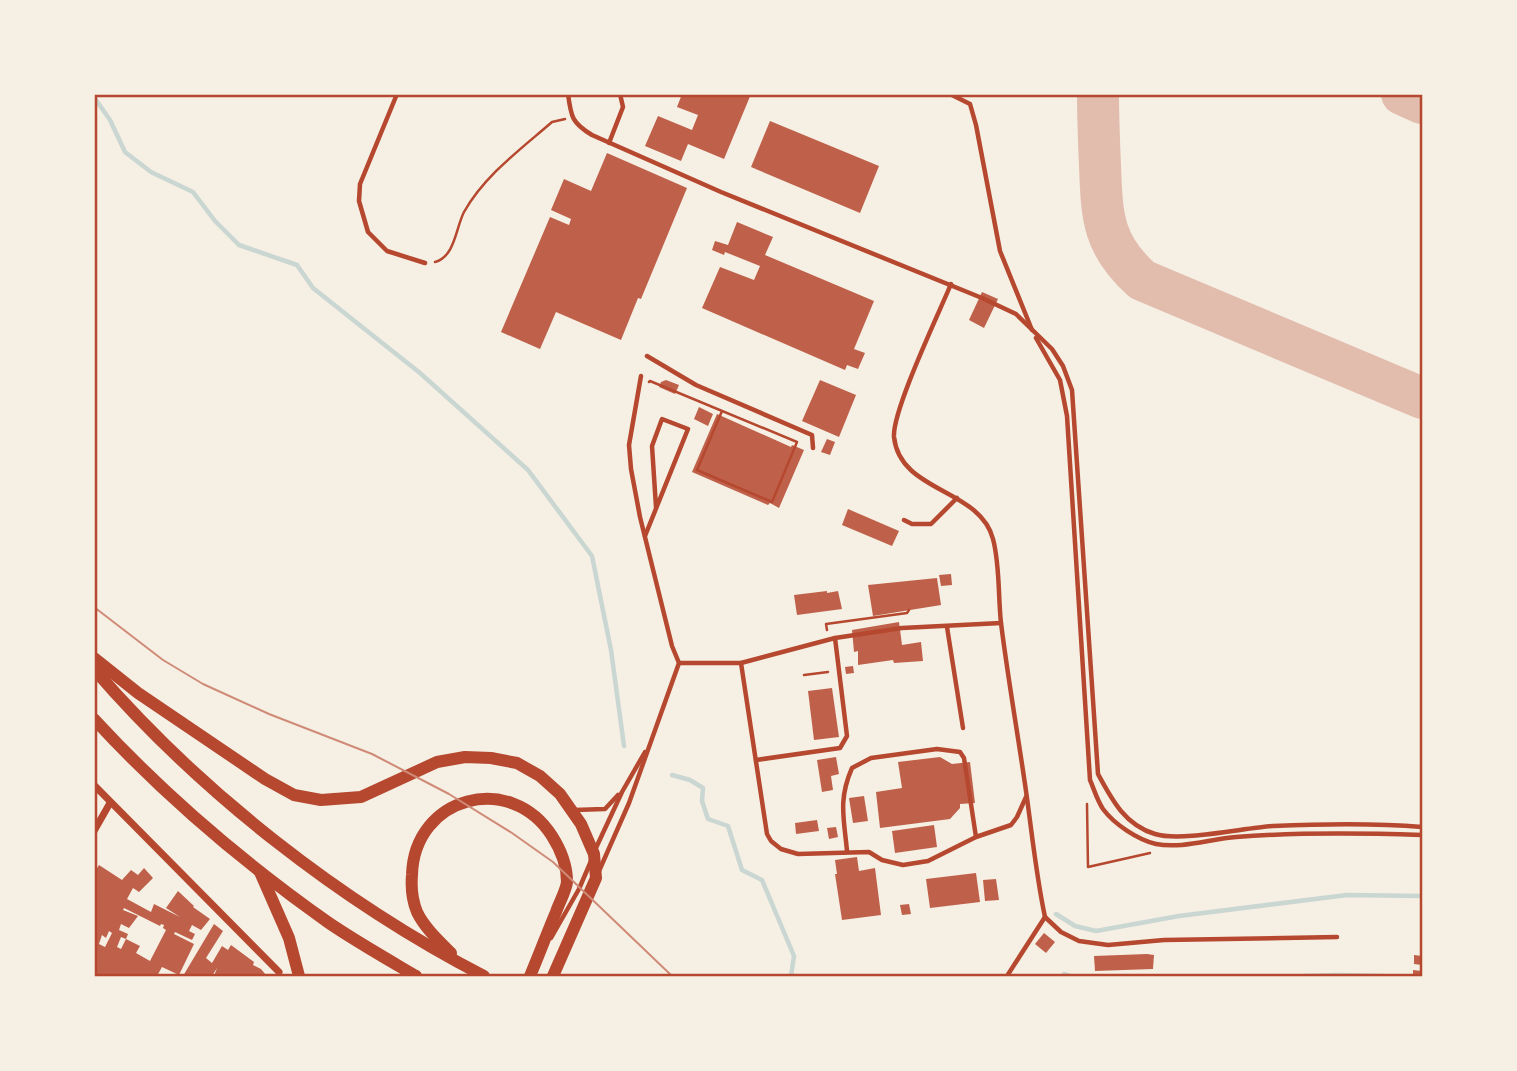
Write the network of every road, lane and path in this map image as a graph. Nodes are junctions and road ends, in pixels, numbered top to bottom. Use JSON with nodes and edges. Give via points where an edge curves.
{"nodes":[{"id":1,"x":397,"y":94,"type":"edge"},
{"id":2,"x":568,"y":94,"type":"edge"},
{"id":3,"x":620,"y":94,"type":"edge"},
{"id":4,"x":950,"y":94,"type":"edge"},
{"id":5,"x":571,"y":117,"type":"junction"},
{"id":6,"x":609,"y":143,"type":"junction"},
{"id":7,"x":425,"y":263,"type":"joint"},
{"id":8,"x":951,"y":284,"type":"junction"},
{"id":9,"x":1032,"y":333,"type":"junction"},
{"id":10,"x":647,"y":356,"type":"dead end"},
{"id":11,"x":641,"y":376,"type":"dead end"},
{"id":12,"x":639,"y":386,"type":"junction"},
{"id":13,"x":722,"y":411,"type":"junction"},
{"id":14,"x":813,"y":448,"type":"dead end"},
{"id":15,"x":957,"y":498,"type":"junction"},
{"id":16,"x":656,"y":507,"type":"junction"},
{"id":17,"x":904,"y":520,"type":"dead end"},
{"id":18,"x":645,"y":536,"type":"junction"},
{"id":19,"x":1001,"y":624,"type":"junction"},
{"id":20,"x":947,"y":627,"type":"junction"},
{"id":21,"x":835,"y":638,"type":"junction"},
{"id":22,"x":94,"y":658,"type":"edge"},
{"id":23,"x":679,"y":663,"type":"junction"},
{"id":24,"x":741,"y":663,"type":"junction"},
{"id":25,"x":94,"y":669,"type":"edge"},
{"id":26,"x":94,"y":719,"type":"edge"},
{"id":27,"x":962,"y":728,"type":"dead end"},
{"id":28,"x":652,"y":739,"type":"junction"},
{"id":29,"x":756,"y":760,"type":"junction"},
{"id":30,"x":94,"y":785,"type":"edge"},
{"id":31,"x":622,"y":792,"type":"junction"},
{"id":32,"x":1087,"y":793,"type":"dead end"},
{"id":33,"x":1026,"y":794,"type":"junction"},
{"id":34,"x":110,"y":803,"type":"junction"},
{"id":35,"x":571,"y":810,"type":"junction"},
{"id":36,"x":1423,"y":827,"type":"edge"},
{"id":37,"x":94,"y":831,"type":"edge"},
{"id":38,"x":1423,"y":835,"type":"edge"},
{"id":39,"x":976,"y":836,"type":"junction"},
{"id":40,"x":1139,"y":846,"type":"dead end"},
{"id":41,"x":847,"y":851,"type":"junction"},
{"id":42,"x":594,"y":854,"type":"junction"},
{"id":43,"x":260,"y":872,"type":"junction"},
{"id":44,"x":596,"y":878,"type":"junction"},
{"id":45,"x":1045,"y":917,"type":"junction"},
{"id":46,"x":1337,"y":937,"type":"dead end"},
{"id":47,"x":460,"y":964,"type":"junction"},
{"id":48,"x":279,"y":972,"type":"dead end"},
{"id":49,"x":532,"y":972,"type":"edge"},
{"id":50,"x":299,"y":976,"type":"edge"},
{"id":51,"x":416,"y":976,"type":"edge"},
{"id":52,"x":484,"y":976,"type":"edge"},
{"id":53,"x":553,"y":976,"type":"edge"},
{"id":54,"x":1007,"y":976,"type":"edge"}],
"edges":[{"from":1,"to":7,"type":"lane","via":[[360,184],[359,201],[368,232],[387,251]]},
{"from":2,"to":5,"type":"lane"},
{"from":3,"to":6,"type":"lane","via":[[622,107]]},
{"from":4,"to":9,"type":"lane","via":[[970,104],[1000,251]]},
{"from":5,"to":6,"type":"lane","via":[[578,127]]},
{"from":5,"to":7,"type":"path","via":[[552,122],[488,179],[464,212],[450,250],[440,261]]},
{"from":6,"to":8,"type":"lane"},
{"from":8,"to":9,"type":"lane","via":[[1016,314]]},
{"from":8,"to":15,"type":"lane","via":[[902,402],[894,438],[906,466]]},
{"from":9,"to":36,"type":"lane","via":[[1052,349],[1072,390],[1098,774],[1117,807],[1132,823],[1156,835],[1271,827]]},
{"from":9,"to":38,"type":"lane","via":[[1059,380],[1067,416],[1090,780],[1104,809],[1132,834],[1155,844],[1354,833]]},
{"from":10,"to":14,"type":"lane","via":[[696,385],[811,435]]},
{"from":11,"to":12,"type":"lane"},
{"from":12,"to":13,"type":"path","via":[[650,381]]},
{"from":12,"to":18,"type":"lane","via":[[629,445]]},
{"from":13,"to":13,"type":"path","via":[[697,470],[772,502],[797,442]]},
{"from":15,"to":17,"type":"lane","via":[[931,524]]},
{"from":15,"to":19,"type":"lane","via":[[987,523],[994,540]]},
{"from":16,"to":16,"type":"lane","via":[[688,429],[662,419],[652,446]]},
{"from":16,"to":18,"type":"lane"},
{"from":18,"to":23,"type":"lane"},
{"from":19,"to":20,"type":"lane"},
{"from":19,"to":33,"type":"lane"},
{"from":20,"to":21,"type":"lane"},
{"from":20,"to":27,"type":"lane"},
{"from":21,"to":24,"type":"lane"},
{"from":21,"to":29,"type":"lane","via":[[847,736],[840,748]]},
{"from":22,"to":35,"type":"main road","via":[[138,693],[294,795],[321,800],[361,797],[437,762],[478,757],[517,763],[540,776]]},
{"from":23,"to":24,"type":"lane"},
{"from":23,"to":28,"type":"lane"},
{"from":24,"to":29,"type":"lane"},
{"from":25,"to":47,"type":"main road","via":[[143,722],[296,858]]},
{"from":26,"to":43,"type":"main road","via":[[139,768]]},
{"from":28,"to":31,"type":"lane"},
{"from":28,"to":44,"type":"lane"},
{"from":29,"to":41,"type":"lane","via":[[771,841],[797,854]]},
{"from":30,"to":34,"type":"street"},
{"from":31,"to":35,"type":"lane","via":[[605,809]]},
{"from":31,"to":42,"type":"lane"},
{"from":32,"to":40,"type":"path","via":[[1088,867],[1158,852]]},
{"from":33,"to":39,"type":"lane","via":[[1011,825]]},
{"from":33,"to":45,"type":"lane"},
{"from":34,"to":37,"type":"street"},
{"from":34,"to":48,"type":"street"},
{"from":35,"to":42,"type":"main road"},
{"from":39,"to":41,"type":"lane","via":[[928,861],[903,865],[869,852]]},
{"from":39,"to":41,"type":"lane","via":[[964,758],[960,752],[937,749],[871,758],[852,768],[842,799]]},
{"from":42,"to":44,"type":"main road"},
{"from":42,"to":49,"type":"lane"},
{"from":43,"to":50,"type":"main road","via":[[289,938]]},
{"from":43,"to":51,"type":"main road","via":[[331,924]]},
{"from":44,"to":53,"type":"main road"},
{"from":45,"to":46,"type":"lane","via":[[1079,941],[1108,945]]},
{"from":45,"to":54,"type":"lane"},
{"from":47,"to":49,"type":"main road","via":[[418,914],[411,890],[412,863],[418,841],[440,813],[479,799],[500,801],[520,806],[536,818],[560,848],[565,864],[567,884]]},
{"from":47,"to":52,"type":"main road"}]}
